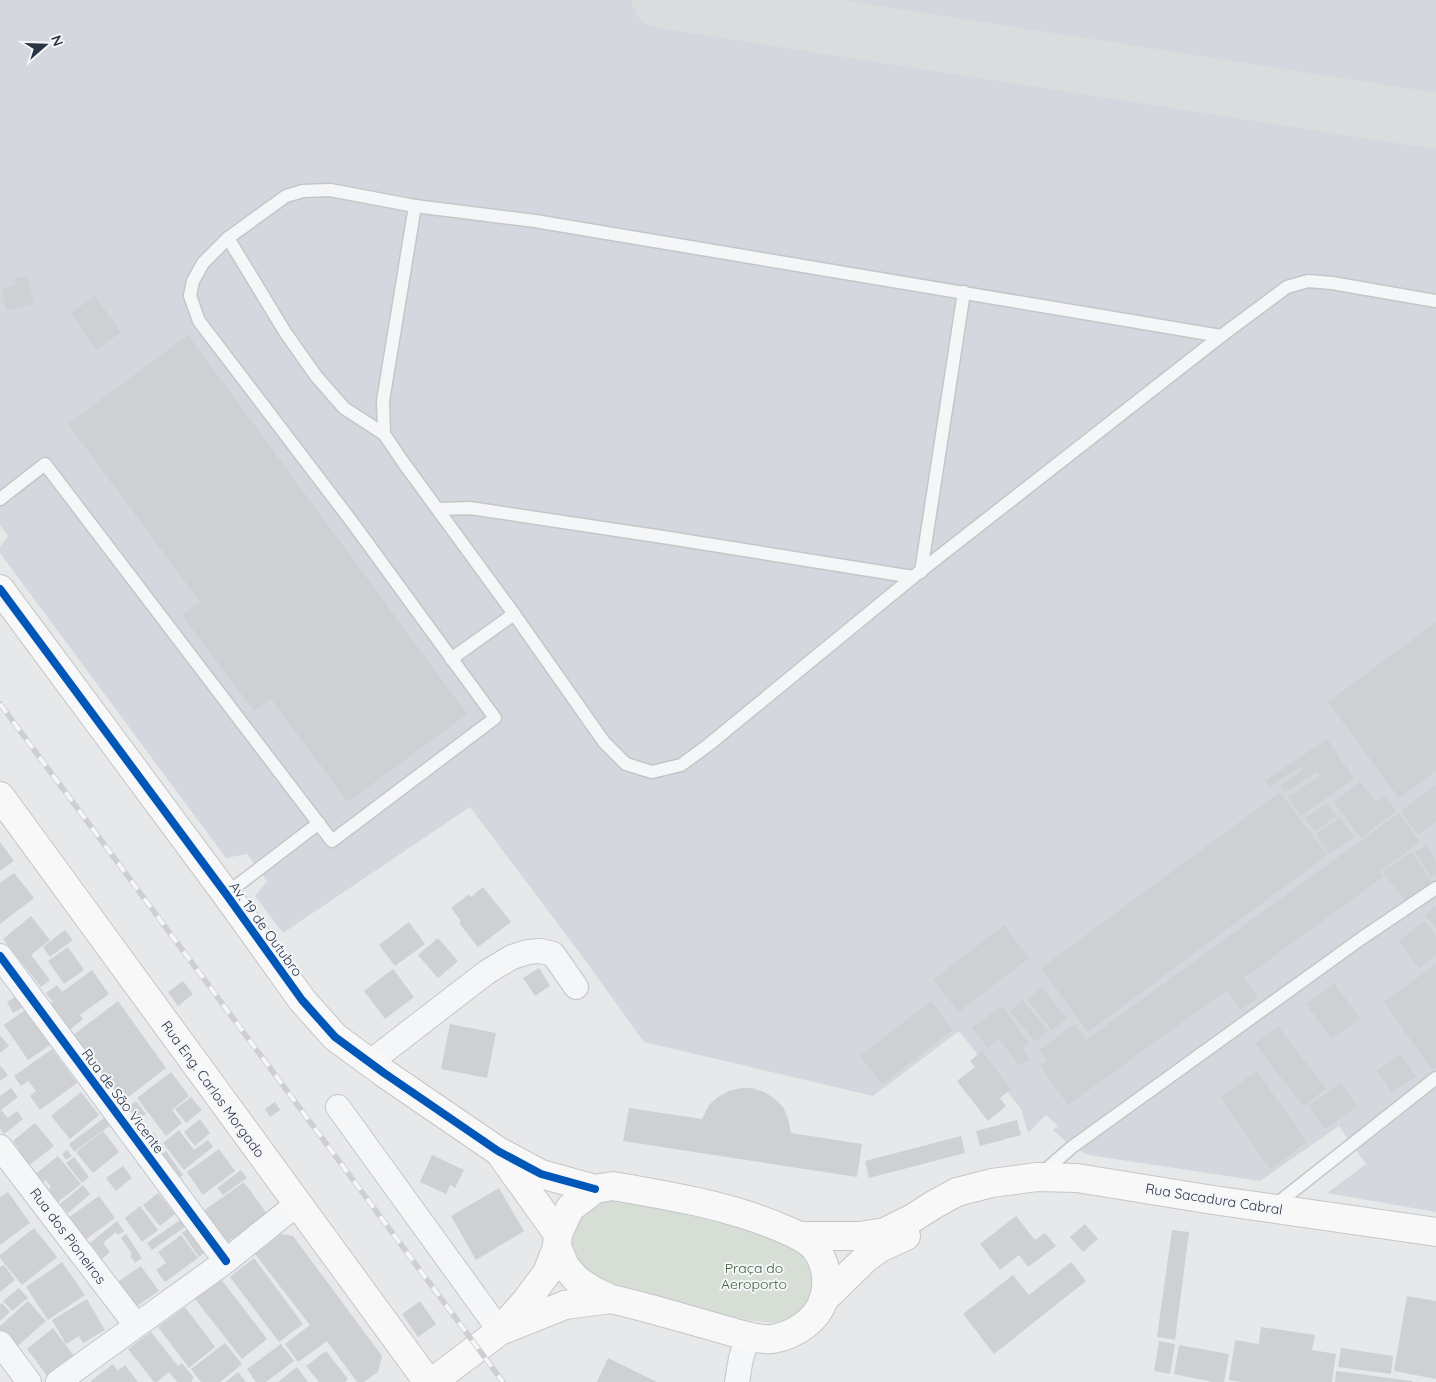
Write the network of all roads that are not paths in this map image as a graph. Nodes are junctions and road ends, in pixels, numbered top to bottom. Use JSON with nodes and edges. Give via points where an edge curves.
{"nodes":[{"id":1,"x":415,"y":206,"type":"junction"},
{"id":2,"x":228,"y":238,"type":"junction"},
{"id":3,"x":964,"y":292,"type":"junction"},
{"id":4,"x":1436,"y":301,"type":"edge"},
{"id":5,"x":1221,"y":336,"type":"junction"},
{"id":6,"x":384,"y":434,"type":"junction"},
{"id":7,"x":0,"y":498,"type":"edge"},
{"id":8,"x":438,"y":509,"type":"junction"},
{"id":9,"x":917,"y":575,"type":"junction"},
{"id":10,"x":0,"y":589,"type":"edge"},
{"id":11,"x":514,"y":614,"type":"junction"},
{"id":12,"x":451,"y":659,"type":"junction"},
{"id":13,"x":0,"y":796,"type":"edge"},
{"id":14,"x":319,"y":823,"type":"junction"},
{"id":15,"x":1436,"y":888,"type":"edge"},
{"id":16,"x":226,"y":894,"type":"junction"},
{"id":17,"x":0,"y":956,"type":"edge"},
{"id":18,"x":576,"y":987,"type":"dead end"},
{"id":19,"x":369,"y":1063,"type":"junction"},
{"id":20,"x":1436,"y":1078,"type":"edge"},
{"id":21,"x":338,"y":1107,"type":"dead end"},
{"id":22,"x":0,"y":1147,"type":"edge"},
{"id":23,"x":498,"y":1151,"type":"junction"},
{"id":24,"x":1037,"y":1177,"type":"junction"},
{"id":25,"x":992,"y":1183,"type":"junction"},
{"id":26,"x":594,"y":1189,"type":"junction"},
{"id":27,"x":297,"y":1204,"type":"junction"},
{"id":28,"x":1272,"y":1208,"type":"junction"},
{"id":29,"x":1436,"y":1232,"type":"edge"},
{"id":30,"x":801,"y":1236,"type":"junction"},
{"id":31,"x":558,"y":1241,"type":"junction"},
{"id":32,"x":226,"y":1260,"type":"junction"},
{"id":33,"x":611,"y":1299,"type":"junction"},
{"id":34,"x":824,"y":1300,"type":"junction"},
{"id":35,"x":136,"y":1325,"type":"junction"},
{"id":36,"x":500,"y":1331,"type":"junction"},
{"id":37,"x":748,"y":1336,"type":"junction"},
{"id":38,"x":0,"y":1343,"type":"edge"},
{"id":39,"x":29,"y":1382,"type":"edge"},
{"id":40,"x":58,"y":1382,"type":"edge"},
{"id":41,"x":428,"y":1382,"type":"edge"},
{"id":42,"x":432,"y":1382,"type":"edge"},
{"id":43,"x":737,"y":1382,"type":"edge"}],
"edges":[{"from":1,"to":2,"type":"lane","via":[[330,190],[303,191],[286,196]]},
{"from":1,"to":3,"type":"lane","via":[[535,221]]},
{"from":1,"to":6,"type":"lane","via":[[383,401]]},
{"from":2,"to":6,"type":"lane","via":[[316,376],[344,408]]},
{"from":2,"to":12,"type":"lane","via":[[203,263],[193,281],[190,296],[199,321],[352,522]]},
{"from":3,"to":5,"type":"lane"},
{"from":3,"to":9,"type":"lane"},
{"from":4,"to":5,"type":"lane","via":[[1332,282],[1308,281],[1287,287]]},
{"from":5,"to":9,"type":"lane"},
{"from":6,"to":8,"type":"lane"},
{"from":7,"to":14,"type":"lane","via":[[45,464]]},
{"from":8,"to":9,"type":"lane","via":[[480,509]]},
{"from":8,"to":11,"type":"lane"},
{"from":9,"to":11,"type":"lane","via":[[707,746],[681,765],[652,772],[626,764],[604,742]]},
{"from":10,"to":16,"type":"main road","name":"Av. 19 de Outubro"},
{"from":11,"to":12,"type":"lane"},
{"from":12,"to":14,"type":"lane","via":[[495,718],[332,841]]},
{"from":13,"to":27,"type":"main road","name":"Rua Eng. Carlos Morgado"},
{"from":14,"to":16,"type":"lane"},
{"from":15,"to":24,"type":"lane","via":[[1080,1141]]},
{"from":16,"to":19,"type":"main road","name":"Av. 19 de Outubro","via":[[302,1000],[335,1037]]},
{"from":17,"to":32,"type":"street","name":"Rua de São Vicente"},
{"from":18,"to":19,"type":"street","via":[[553,954],[541,951],[512,957],[487,972]]},
{"from":19,"to":23,"type":"main road","name":"Av. 19 de Outubro"},
{"from":20,"to":28,"type":"lane"},
{"from":21,"to":36,"type":"street"},
{"from":22,"to":35,"type":"street","name":"Rua dos Pioneiros"},
{"from":23,"to":26,"type":"main road","name":"Av. 19 de Outubro","via":[[541,1174]]},
{"from":23,"to":31,"type":"main road"},
{"from":24,"to":25,"type":"main road","name":"Rua Sacadura Cabral"},
{"from":24,"to":28,"type":"main road","name":"Rua Sacadura Cabral","via":[[1077,1178]]},
{"from":25,"to":30,"type":"main road","name":"Rua Sacadura Cabral","via":[[957,1192],[885,1232],[859,1236]]},
{"from":25,"to":34,"type":"main road","via":[[947,1216],[880,1248]]},
{"from":26,"to":30,"type":"main road","via":[[613,1186],[700,1203],[765,1220]]},
{"from":26,"to":31,"type":"main road","via":[[570,1208]]},
{"from":27,"to":32,"type":"street"},
{"from":27,"to":41,"type":"main road","name":"Rua Eng. Carlos Morgado"},
{"from":28,"to":29,"type":"main road","name":"Rua Sacadura Cabral"},
{"from":30,"to":34,"type":"main road","via":[[814,1247],[824,1264],[827,1283]]},
{"from":31,"to":33,"type":"main road","via":[[565,1266],[577,1280]]},
{"from":31,"to":36,"type":"main road","via":[[547,1273]]},
{"from":32,"to":35,"type":"street"},
{"from":33,"to":36,"type":"main road","via":[[565,1305]]},
{"from":33,"to":37,"type":"main road"},
{"from":34,"to":37,"type":"main road","via":[[814,1318],[796,1331],[772,1339]]},
{"from":35,"to":40,"type":"street"},
{"from":36,"to":42,"type":"main road"},
{"from":37,"to":43,"type":"street"},
{"from":38,"to":39,"type":"street"}]}
